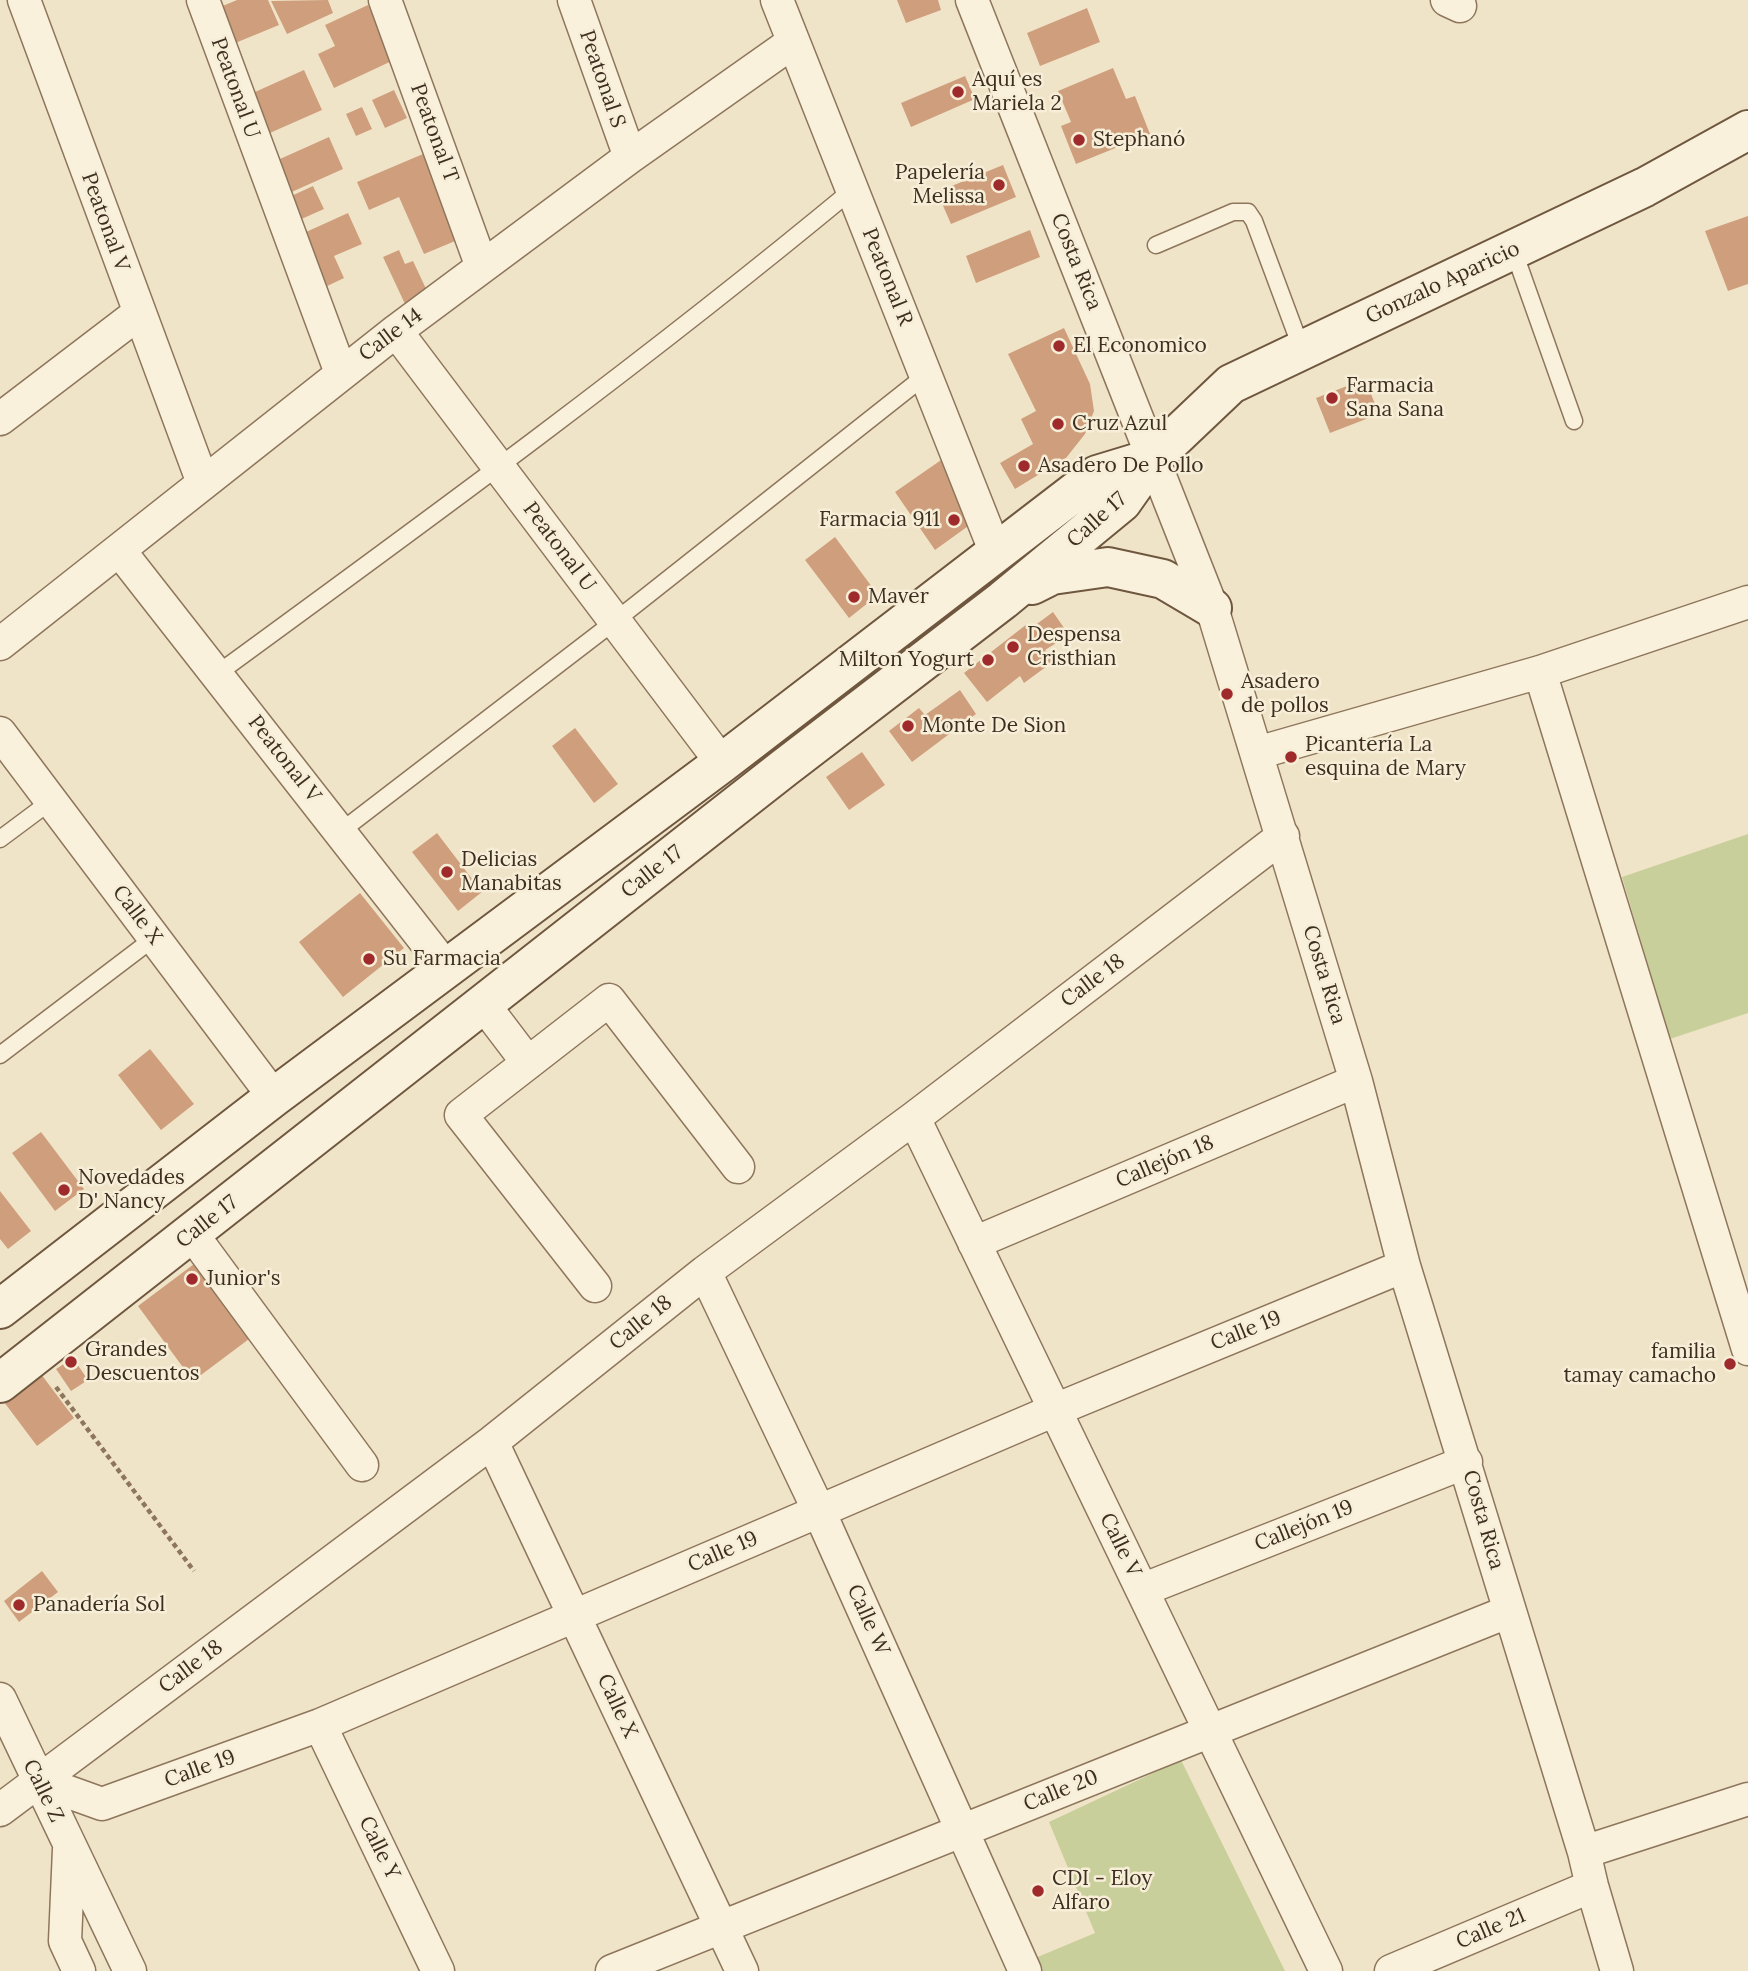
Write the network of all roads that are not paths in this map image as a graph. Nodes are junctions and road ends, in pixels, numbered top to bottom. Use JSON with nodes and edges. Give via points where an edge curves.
{"nodes":[{"id":1,"x":203,"y":0,"type":"edge"},
{"id":2,"x":385,"y":0,"type":"edge"},
{"id":3,"x":574,"y":0,"type":"edge"},
{"id":4,"x":777,"y":0,"type":"edge"},
{"id":5,"x":972,"y":0,"type":"edge"},
{"id":6,"x":19,"y":4,"type":"edge"},
{"id":7,"x":793,"y":42,"type":"junction"},
{"id":8,"x":1748,"y":130,"type":"edge"},
{"id":9,"x":630,"y":157,"type":"junction"},
{"id":10,"x":852,"y":190,"type":"junction"},
{"id":11,"x":1156,"y":245,"type":"dead end"},
{"id":12,"x":1513,"y":250,"type":"junction"},
{"id":13,"x":482,"y":267,"type":"junction"},
{"id":14,"x":139,"y":313,"type":"junction"},
{"id":15,"x":396,"y":331,"type":"junction"},
{"id":16,"x":1302,"y":350,"type":"junction"},
{"id":17,"x":341,"y":373,"type":"junction"},
{"id":18,"x":926,"y":375,"type":"junction"},
{"id":19,"x":0,"y":419,"type":"edge"},
{"id":20,"x":1574,"y":421,"type":"dead end"},
{"id":21,"x":1153,"y":458,"type":"junction"},
{"id":22,"x":499,"y":467,"type":"junction"},
{"id":23,"x":203,"y":483,"type":"junction"},
{"id":24,"x":119,"y":550,"type":"junction"},
{"id":25,"x":996,"y":553,"type":"junction"},
{"id":26,"x":1003,"y":600,"type":"junction"},
{"id":27,"x":1748,"y":602,"type":"edge"},
{"id":28,"x":1212,"y":608,"type":"junction"},
{"id":29,"x":615,"y":621,"type":"junction"},
{"id":30,"x":0,"y":644,"type":"edge"},
{"id":31,"x":1540,"y":672,"type":"junction"},
{"id":32,"x":217,"y":674,"type":"junction"},
{"id":33,"x":0,"y":733,"type":"edge"},
{"id":34,"x":1257,"y":753,"type":"junction"},
{"id":35,"x":722,"y":763,"type":"junction"},
{"id":36,"x":51,"y":801,"type":"junction"},
{"id":37,"x":340,"y":832,"type":"junction"},
{"id":38,"x":1283,"y":836,"type":"junction"},
{"id":39,"x":0,"y":839,"type":"edge"},
{"id":40,"x":154,"y":938,"type":"junction"},
{"id":41,"x":447,"y":969,"type":"junction"},
{"id":42,"x":484,"y":1005,"type":"junction"},
{"id":43,"x":0,"y":1055,"type":"edge"},
{"id":44,"x":528,"y":1063,"type":"junction"},
{"id":45,"x":1356,"y":1081,"type":"junction"},
{"id":46,"x":274,"y":1097,"type":"junction"},
{"id":47,"x":914,"y":1118,"type":"junction"},
{"id":48,"x":738,"y":1167,"type":"dead end"},
{"id":49,"x":191,"y":1234,"type":"junction"},
{"id":50,"x":974,"y":1243,"type":"junction"},
{"id":51,"x":1404,"y":1266,"type":"junction"},
{"id":52,"x":705,"y":1272,"type":"junction"},
{"id":53,"x":595,"y":1286,"type":"dead end"},
{"id":54,"x":0,"y":1309,"type":"edge"},
{"id":55,"x":1748,"y":1349,"type":"edge"},
{"id":56,"x":0,"y":1383,"type":"edge"},
{"id":57,"x":1055,"y":1410,"type":"junction"},
{"id":58,"x":492,"y":1441,"type":"junction"},
{"id":59,"x":1466,"y":1462,"type":"junction"},
{"id":60,"x":362,"y":1465,"type":"dead end"},
{"id":61,"x":819,"y":1511,"type":"junction"},
{"id":62,"x":1142,"y":1590,"type":"junction"},
{"id":63,"x":1510,"y":1611,"type":"junction"},
{"id":64,"x":575,"y":1616,"type":"junction"},
{"id":65,"x":0,"y":1699,"type":"edge"},
{"id":66,"x":320,"y":1725,"type":"junction"},
{"id":67,"x":1211,"y":1732,"type":"junction"},
{"id":68,"x":38,"y":1781,"type":"junction"},
{"id":69,"x":1748,"y":1799,"type":"edge"},
{"id":70,"x":0,"y":1810,"type":"edge"},
{"id":71,"x":963,"y":1830,"type":"junction"},
{"id":72,"x":69,"y":1844,"type":"junction"},
{"id":73,"x":1584,"y":1852,"type":"junction"},
{"id":74,"x":1592,"y":1886,"type":"junction"},
{"id":75,"x":722,"y":1927,"type":"junction"},
{"id":76,"x":79,"y":1971,"type":"edge"},
{"id":77,"x":130,"y":1971,"type":"edge"},
{"id":78,"x":438,"y":1971,"type":"edge"},
{"id":79,"x":612,"y":1971,"type":"edge"},
{"id":80,"x":742,"y":1971,"type":"edge"},
{"id":81,"x":1025,"y":1971,"type":"edge"},
{"id":82,"x":1326,"y":1971,"type":"edge"},
{"id":83,"x":1391,"y":1971,"type":"edge"},
{"id":84,"x":1617,"y":1971,"type":"edge"}],
"edges":[{"from":1,"to":17,"type":"street","name":"Peatonal U"},
{"from":2,"to":13,"type":"street","name":"Peatonal T"},
{"from":3,"to":9,"type":"street","name":"Peatonal S"},
{"from":4,"to":7,"type":"street","name":"Peatonal R"},
{"from":5,"to":21,"type":"street","name":"Costa Rica"},
{"from":6,"to":14,"type":"street","name":"Peatonal V"},
{"from":7,"to":9,"type":"street","name":"Calle 14"},
{"from":7,"to":10,"type":"street","name":"Peatonal R"},
{"from":8,"to":12,"type":"street","name":"Gonzalo Aparicio","via":[[1645,187]]},
{"from":9,"to":13,"type":"street","name":"Calle 14"},
{"from":10,"to":18,"type":"street","name":"Peatonal R"},
{"from":10,"to":22,"type":"lane","via":[[747,277]]},
{"from":11,"to":16,"type":"lane","via":[[1233,212],[1248,212]]},
{"from":12,"to":16,"type":"street","name":"Gonzalo Aparicio"},
{"from":12,"to":20,"type":"lane"},
{"from":13,"to":15,"type":"street","name":"Calle 14"},
{"from":14,"to":19,"type":"street"},
{"from":14,"to":23,"type":"street","name":"Peatonal V"},
{"from":15,"to":17,"type":"street","name":"Calle 14"},
{"from":15,"to":22,"type":"street","name":"Peatonal U"},
{"from":16,"to":21,"type":"street","name":"Gonzalo Aparicio","via":[[1231,384]]},
{"from":17,"to":23,"type":"street","name":"Calle 14"},
{"from":18,"to":25,"type":"street","name":"Peatonal R"},
{"from":18,"to":29,"type":"lane"},
{"from":21,"to":25,"type":"street","name":"Calle 17","via":[[1097,475]]},
{"from":21,"to":26,"type":"street","name":"Calle 17","via":[[1122,502]]},
{"from":21,"to":28,"type":"street","name":"Costa Rica"},
{"from":22,"to":29,"type":"street","name":"Peatonal U"},
{"from":22,"to":32,"type":"lane"},
{"from":23,"to":24,"type":"street","name":"Calle 14"},
{"from":24,"to":30,"type":"street","name":"Calle 14"},
{"from":24,"to":32,"type":"street","name":"Peatonal V"},
{"from":25,"to":35,"type":"street","name":"Calle 17"},
{"from":26,"to":28,"type":"street","via":[[1052,575],[1108,567],[1163,579]]},
{"from":26,"to":42,"type":"street","name":"Calle 17"},
{"from":27,"to":31,"type":"street"},
{"from":28,"to":34,"type":"street","name":"Costa Rica"},
{"from":29,"to":35,"type":"street","name":"Peatonal U"},
{"from":29,"to":37,"type":"lane"},
{"from":31,"to":34,"type":"street"},
{"from":31,"to":55,"type":"street"},
{"from":32,"to":37,"type":"street","name":"Peatonal V"},
{"from":33,"to":36,"type":"street","name":"Calle X"},
{"from":34,"to":38,"type":"street","name":"Costa Rica"},
{"from":35,"to":41,"type":"street","name":"Calle 17"},
{"from":36,"to":39,"type":"lane"},
{"from":36,"to":40,"type":"street","name":"Calle X"},
{"from":37,"to":41,"type":"street","name":"Peatonal V"},
{"from":38,"to":45,"type":"street","name":"Costa Rica"},
{"from":38,"to":47,"type":"street","name":"Calle 18"},
{"from":40,"to":43,"type":"lane"},
{"from":40,"to":46,"type":"street","name":"Calle X"},
{"from":41,"to":46,"type":"street","name":"Calle 17"},
{"from":42,"to":44,"type":"street"},
{"from":42,"to":49,"type":"street","name":"Calle 17"},
{"from":44,"to":48,"type":"street","via":[[609,1000]]},
{"from":44,"to":53,"type":"street","via":[[461,1115]]},
{"from":45,"to":50,"type":"street","name":"Callejón 18"},
{"from":45,"to":51,"type":"street","name":"Costa Rica"},
{"from":46,"to":54,"type":"street","name":"Calle 17"},
{"from":47,"to":50,"type":"street","name":"Calle V"},
{"from":47,"to":52,"type":"street","name":"Calle 18"},
{"from":49,"to":56,"type":"street","name":"Calle 17"},
{"from":49,"to":60,"type":"street"},
{"from":50,"to":57,"type":"street","name":"Calle V"},
{"from":51,"to":57,"type":"street","name":"Calle 19"},
{"from":51,"to":59,"type":"street","name":"Costa Rica"},
{"from":52,"to":58,"type":"street","name":"Calle 18"},
{"from":52,"to":61,"type":"street","name":"Calle W"},
{"from":57,"to":61,"type":"street","name":"Calle 19"},
{"from":57,"to":62,"type":"street","name":"Calle V"},
{"from":58,"to":64,"type":"street","name":"Calle X"},
{"from":58,"to":68,"type":"street","name":"Calle 18"},
{"from":59,"to":62,"type":"street","name":"Callejón 19"},
{"from":59,"to":63,"type":"street","name":"Costa Rica"},
{"from":61,"to":64,"type":"street","name":"Calle 19"},
{"from":61,"to":71,"type":"street","name":"Calle W"},
{"from":62,"to":67,"type":"street","name":"Calle V"},
{"from":63,"to":67,"type":"street","name":"Calle 20"},
{"from":63,"to":73,"type":"street","name":"Costa Rica"},
{"from":64,"to":66,"type":"street","name":"Calle 19"},
{"from":64,"to":75,"type":"street","name":"Calle X"},
{"from":65,"to":68,"type":"street","name":"Calle Z"},
{"from":66,"to":68,"type":"street","name":"Calle 19","via":[[102,1804]]},
{"from":66,"to":78,"type":"street","name":"Calle Y"},
{"from":67,"to":71,"type":"street","name":"Calle 20"},
{"from":67,"to":82,"type":"street","name":"Calle V"},
{"from":68,"to":70,"type":"street","name":"Calle 18"},
{"from":68,"to":72,"type":"street","name":"Calle Z"},
{"from":69,"to":73,"type":"street"},
{"from":71,"to":75,"type":"street","name":"Calle 20"},
{"from":71,"to":81,"type":"street","name":"Calle W"},
{"from":72,"to":76,"type":"street","name":"Calle Z","via":[[65,1941]]},
{"from":72,"to":77,"type":"street","name":"Calle Z"},
{"from":73,"to":74,"type":"street","name":"Costa Rica"},
{"from":74,"to":83,"type":"street","name":"Calle 21"},
{"from":74,"to":84,"type":"street","name":"Costa Rica"},
{"from":75,"to":79,"type":"street","name":"Calle 20"},
{"from":75,"to":80,"type":"street","name":"Calle X"}]}
